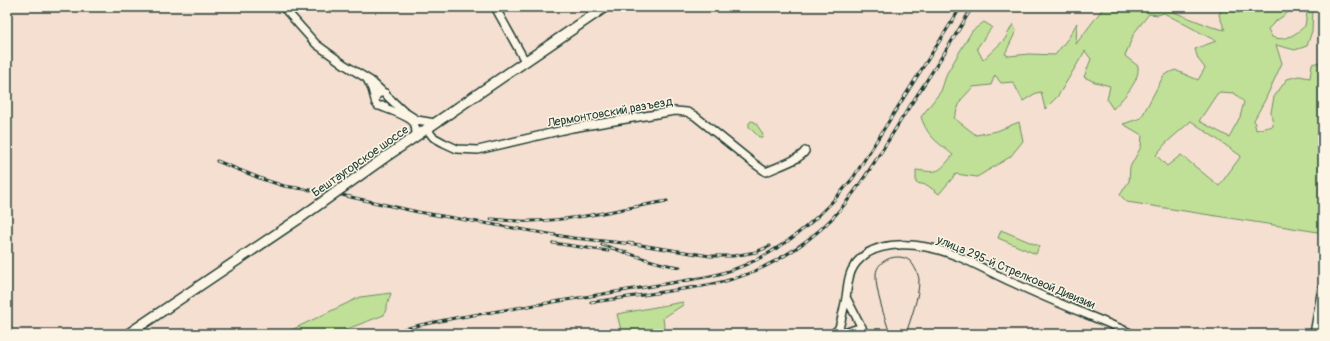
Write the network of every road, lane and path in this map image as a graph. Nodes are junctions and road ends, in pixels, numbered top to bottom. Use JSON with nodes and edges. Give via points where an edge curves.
{"nodes":[{"id":1,"x":283,"y":7,"type":"edge"},
{"id":2,"x":495,"y":7,"type":"edge"},
{"id":3,"x":605,"y":7,"type":"edge"},
{"id":4,"x":525,"y":61,"type":"junction"},
{"id":5,"x":364,"y":76,"type":"junction"},
{"id":6,"x":387,"y":95,"type":"junction"},
{"id":7,"x":375,"y":100,"type":"junction"},
{"id":8,"x":382,"y":107,"type":"junction"},
{"id":9,"x":432,"y":125,"type":"junction"},
{"id":10,"x":416,"y":136,"type":"junction"},
{"id":11,"x":805,"y":151,"type":"dead end"},
{"id":12,"x":1323,"y":288,"type":"edge"},
{"id":13,"x":846,"y":297,"type":"junction"},
{"id":14,"x":1323,"y":323,"type":"edge"},
{"id":15,"x":864,"y":331,"type":"edge"},
{"id":16,"x":128,"y":334,"type":"edge"},
{"id":17,"x":833,"y":334,"type":"edge"},
{"id":18,"x":841,"y":334,"type":"edge"},
{"id":19,"x":1133,"y":334,"type":"edge"},
{"id":20,"x":1315,"y":334,"type":"edge"},
{"id":21,"x":1321,"y":334,"type":"edge"}],
"edges":[{"from":1,"to":5,"type":"street","via":[[316,44]]},
{"from":2,"to":4,"type":"street"},
{"from":3,"to":4,"type":"main road","name":"Бештаугорское шоссе"},
{"from":4,"to":9,"type":"main road","name":"Бештаугорское шоссе"},
{"from":5,"to":6,"type":"street"},
{"from":5,"to":7,"type":"street","via":[[369,82]]},
{"from":6,"to":7,"type":"street","via":[[382,92]]},
{"from":6,"to":8,"type":"street","via":[[388,103]]},
{"from":6,"to":9,"type":"street","via":[[398,108],[417,120]]},
{"from":7,"to":8,"type":"street","via":[[376,104]]},
{"from":8,"to":10,"type":"street","via":[[413,122]]},
{"from":9,"to":10,"type":"main road","name":"Бештаугорское шоссе"},
{"from":9,"to":11,"type":"street","name":"Лермонтовский разъезд","via":[[430,133],[444,143],[457,149],[478,150],[572,128],[675,111],[695,116],[766,172],[803,155]]},
{"from":10,"to":16,"type":"main road","name":"Бештаугорское шоссе","bridge":true,"via":[[231,266]]},
{"from":12,"to":20,"type":"main road"},
{"from":13,"to":15,"type":"street"},
{"from":13,"to":17,"type":"street","name":"улица 295-й Стрелковой Дивизии","via":[[839,328]]},
{"from":13,"to":19,"type":"street","name":"улица 295-й Стрелковой Дивизии","via":[[852,268],[867,254],[886,247],[926,247],[938,249],[977,265]]},
{"from":14,"to":21,"type":"main road"},
{"from":15,"to":18,"type":"street"}]}
